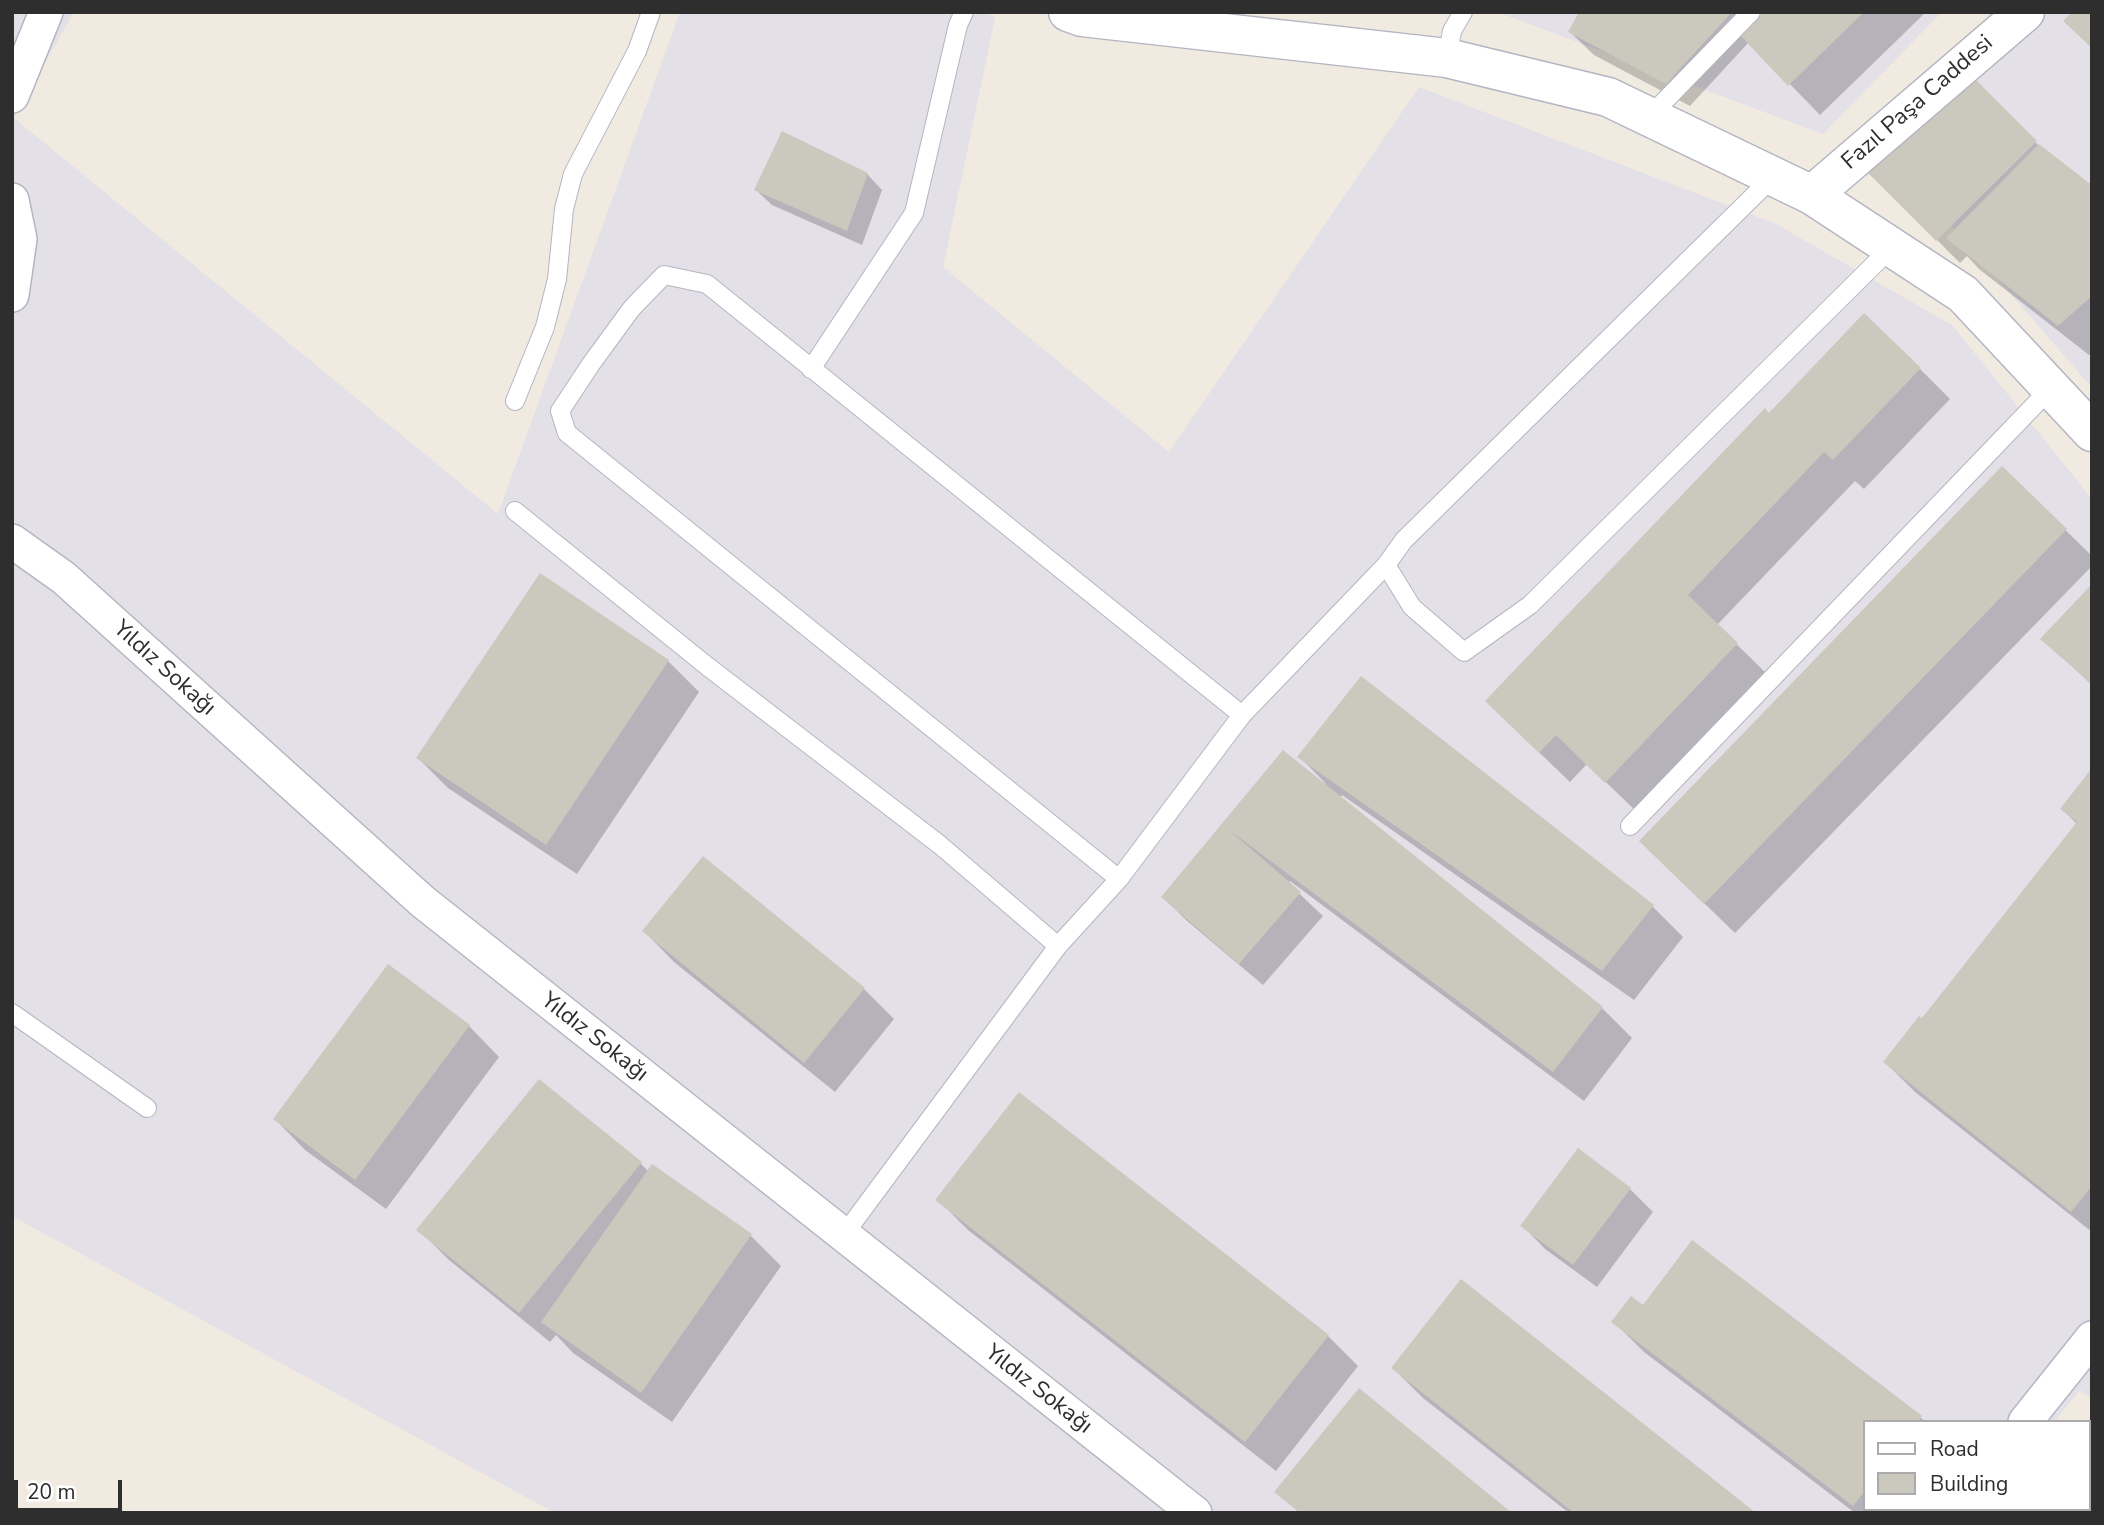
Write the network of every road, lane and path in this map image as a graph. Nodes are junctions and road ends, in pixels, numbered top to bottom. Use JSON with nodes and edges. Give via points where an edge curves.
{"nodes":[{"id":1,"x":46,"y":12,"type":"edge"},
{"id":2,"x":651,"y":12,"type":"edge"},
{"id":3,"x":964,"y":12,"type":"edge"},
{"id":4,"x":1069,"y":12,"type":"edge"},
{"id":5,"x":1463,"y":12,"type":"edge"},
{"id":6,"x":1751,"y":12,"type":"edge"},
{"id":7,"x":2025,"y":12,"type":"edge"},
{"id":8,"x":1133,"y":17,"type":"edge"},
{"id":9,"x":1447,"y":58,"type":"junction"},
{"id":10,"x":12,"y":96,"type":"edge"},
{"id":11,"x":1649,"y":117,"type":"junction"},
{"id":12,"x":1774,"y":176,"type":"junction"},
{"id":13,"x":1812,"y":194,"type":"junction"},
{"id":14,"x":12,"y":200,"type":"edge"},
{"id":15,"x":1892,"y":247,"type":"junction"},
{"id":16,"x":12,"y":295,"type":"edge"},
{"id":17,"x":811,"y":369,"type":"junction"},
{"id":18,"x":2051,"y":388,"type":"junction"},
{"id":19,"x":515,"y":401,"type":"dead end"},
{"id":20,"x":2092,"y":432,"type":"edge"},
{"id":21,"x":515,"y":511,"type":"dead end"},
{"id":22,"x":12,"y":541,"type":"edge"},
{"id":23,"x":1386,"y":565,"type":"junction"},
{"id":24,"x":1241,"y":715,"type":"junction"},
{"id":25,"x":1630,"y":826,"type":"dead end"},
{"id":26,"x":1119,"y":879,"type":"junction"},
{"id":27,"x":1058,"y":946,"type":"junction"},
{"id":28,"x":12,"y":1013,"type":"edge"},
{"id":29,"x":147,"y":1108,"type":"dead end"},
{"id":30,"x":843,"y":1236,"type":"junction"},
{"id":31,"x":2092,"y":1338,"type":"edge"},
{"id":32,"x":2027,"y":1420,"type":"edge"},
{"id":33,"x":1195,"y":1513,"type":"edge"}],
"edges":[{"from":1,"to":10,"type":"street"},
{"from":2,"to":19,"type":"lane","via":[[637,51],[573,174],[564,209],[557,279]]},
{"from":3,"to":17,"type":"lane","via":[[914,213]]},
{"from":4,"to":8,"type":"main road","via":[[1082,17]]},
{"from":5,"to":9,"type":"lane","via":[[1452,31]]},
{"from":6,"to":11,"type":"lane"},
{"from":7,"to":13,"type":"main road","name":"Fazıl Paşa Caddesi"},
{"from":8,"to":9,"type":"main road"},
{"from":9,"to":11,"type":"main road","via":[[1608,97]]},
{"from":11,"to":12,"type":"main road"},
{"from":12,"to":13,"type":"main road"},
{"from":12,"to":23,"type":"lane","via":[[1404,540]]},
{"from":13,"to":15,"type":"main road"},
{"from":14,"to":16,"type":"street","via":[[20,239]]},
{"from":15,"to":18,"type":"main road","via":[[1963,294]]},
{"from":15,"to":23,"type":"lane","via":[[1530,605],[1464,652],[1412,607]]},
{"from":17,"to":24,"type":"lane"},
{"from":17,"to":26,"type":"lane","via":[[707,284],[664,275],[632,308],[559,411],[567,433]]},
{"from":18,"to":20,"type":"main road"},
{"from":18,"to":25,"type":"lane"},
{"from":21,"to":27,"type":"lane","via":[[940,845]]},
{"from":22,"to":30,"type":"street","name":"Yıldız Sokağı","via":[[64,578],[422,901]]},
{"from":23,"to":24,"type":"lane"},
{"from":24,"to":26,"type":"lane"},
{"from":26,"to":27,"type":"lane"},
{"from":27,"to":30,"type":"lane"},
{"from":28,"to":29,"type":"lane"},
{"from":30,"to":33,"type":"street","name":"Yıldız Sokağı"},
{"from":31,"to":32,"type":"street"}]}
